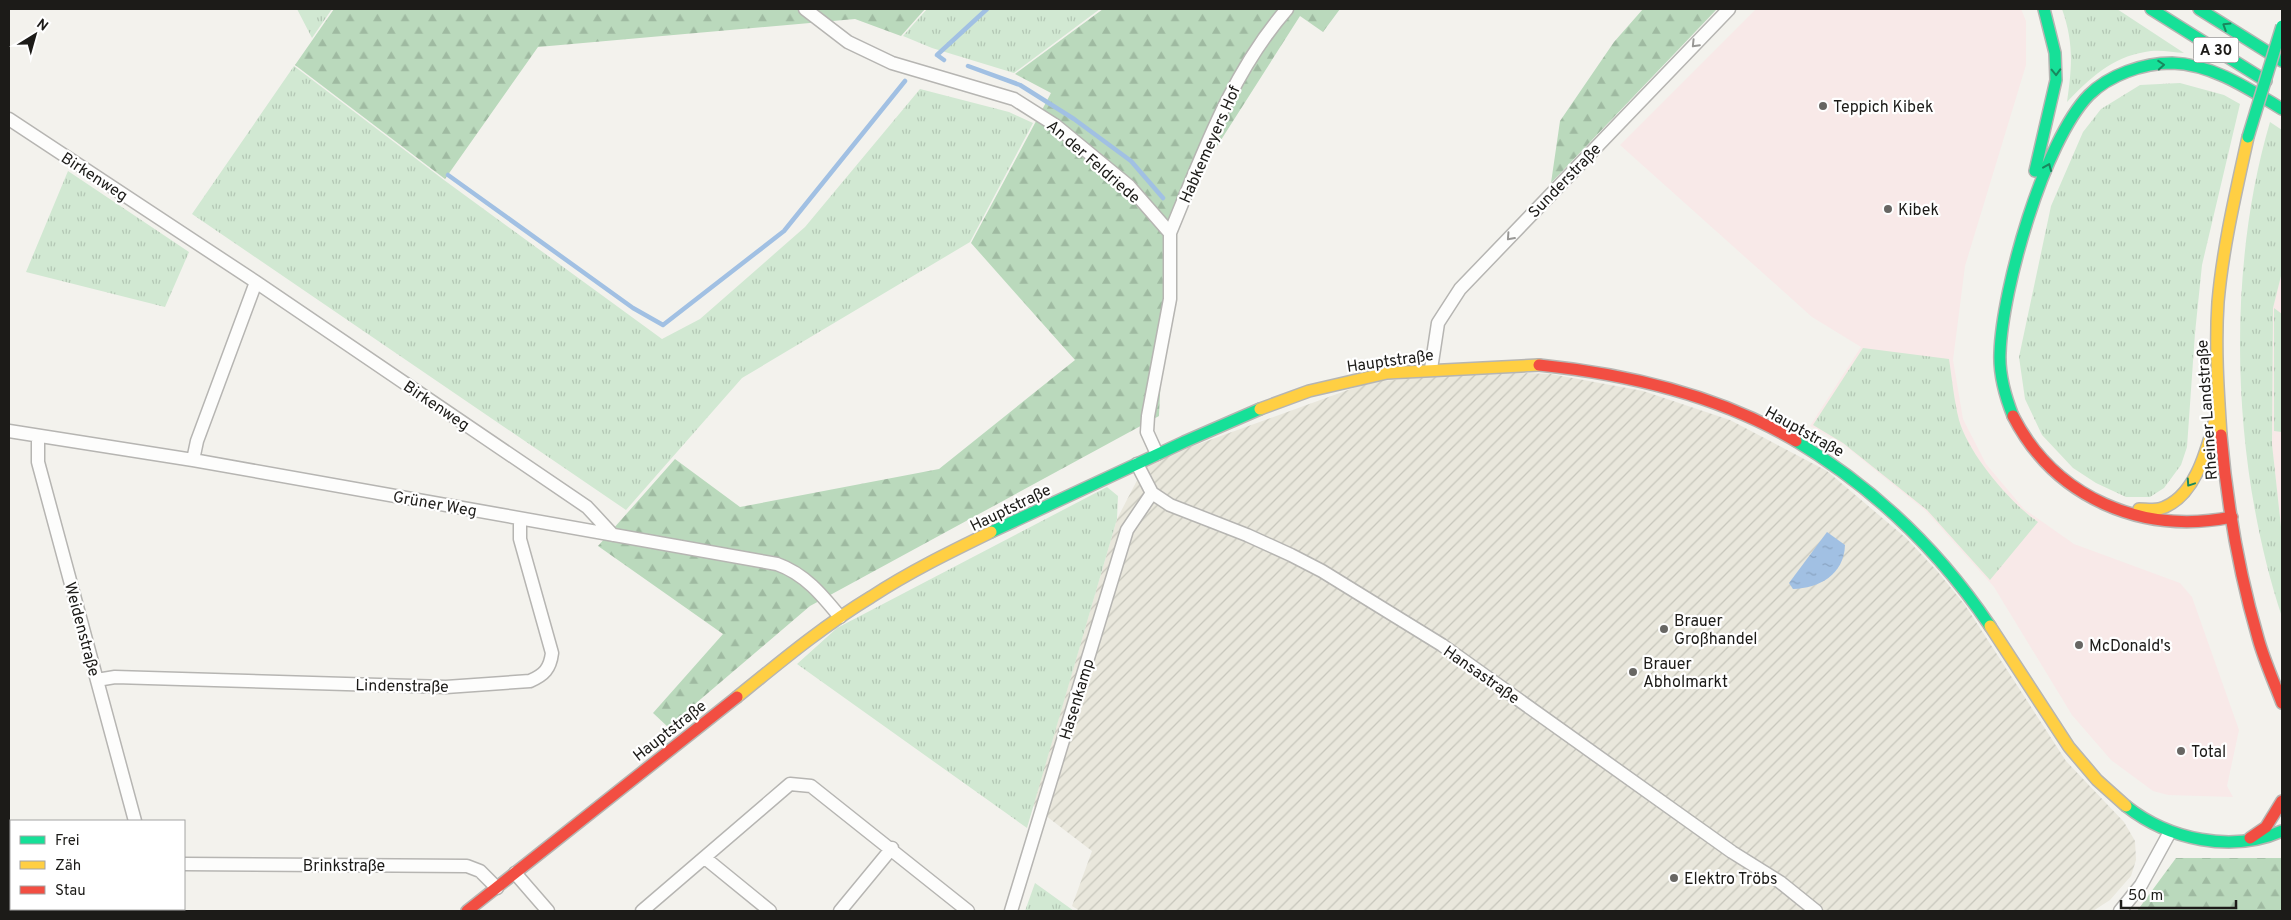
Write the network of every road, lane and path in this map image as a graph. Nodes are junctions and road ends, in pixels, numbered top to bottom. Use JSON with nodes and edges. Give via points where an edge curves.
{"nodes":[{"id":1,"x":805,"y":9,"type":"edge"},
{"id":2,"x":1287,"y":9,"type":"edge"},
{"id":3,"x":1729,"y":9,"type":"edge"},
{"id":4,"x":2044,"y":9,"type":"edge"},
{"id":5,"x":2151,"y":9,"type":"edge"},
{"id":6,"x":2199,"y":9,"type":"edge"},
{"id":7,"x":2282,"y":26,"type":"edge"},
{"id":8,"x":2266,"y":34,"type":"dead end"},
{"id":9,"x":2282,"y":44,"type":"edge"},
{"id":10,"x":2282,"y":61,"type":"edge"},
{"id":11,"x":2274,"y":86,"type":"dead end"},
{"id":12,"x":2282,"y":109,"type":"edge"},
{"id":13,"x":9,"y":119,"type":"edge"},
{"id":14,"x":2029,"y":212,"type":"junction"},
{"id":15,"x":1170,"y":233,"type":"junction"},
{"id":16,"x":256,"y":282,"type":"junction"},
{"id":17,"x":1431,"y":369,"type":"junction"},
{"id":18,"x":2219,"y":405,"type":"junction"},
{"id":19,"x":9,"y":431,"type":"edge"},
{"id":20,"x":38,"y":436,"type":"junction"},
{"id":21,"x":1157,"y":454,"type":"junction"},
{"id":22,"x":194,"y":460,"type":"junction"},
{"id":23,"x":1137,"y":464,"type":"junction"},
{"id":24,"x":1152,"y":493,"type":"junction"},
{"id":25,"x":2093,"y":501,"type":"junction"},
{"id":26,"x":2232,"y":517,"type":"junction"},
{"id":27,"x":520,"y":518,"type":"junction"},
{"id":28,"x":613,"y":535,"type":"junction"},
{"id":29,"x":840,"y":617,"type":"junction"},
{"id":30,"x":97,"y":680,"type":"junction"},
{"id":31,"x":2282,"y":703,"type":"edge"},
{"id":32,"x":2282,"y":801,"type":"edge"},
{"id":33,"x":135,"y":820,"type":"edge"},
{"id":34,"x":2282,"y":831,"type":"edge"},
{"id":35,"x":2170,"y":832,"type":"junction"},
{"id":36,"x":2225,"y":843,"type":"junction"},
{"id":37,"x":892,"y":848,"type":"junction"},
{"id":38,"x":705,"y":858,"type":"junction"},
{"id":39,"x":185,"y":864,"type":"edge"},
{"id":40,"x":515,"y":873,"type":"junction"},
{"id":41,"x":497,"y":888,"type":"junction"},
{"id":42,"x":467,"y":911,"type":"edge"},
{"id":43,"x":548,"y":911,"type":"edge"},
{"id":44,"x":642,"y":911,"type":"edge"},
{"id":45,"x":770,"y":911,"type":"edge"},
{"id":46,"x":840,"y":911,"type":"edge"},
{"id":47,"x":968,"y":911,"type":"edge"},
{"id":48,"x":1011,"y":911,"type":"edge"},
{"id":49,"x":1816,"y":911,"type":"edge"},
{"id":50,"x":2120,"y":911,"type":"edge"}],
"edges":[{"from":1,"to":15,"type":"street","name":"An der Feldriede","via":[[848,42],[892,63],[1014,99],[1055,125],[1129,186]]},
{"from":2,"to":15,"type":"street","name":"Habkemeyers Hof","via":[[1232,88]]},
{"from":3,"to":17,"type":"street","name":"Sunderstraße","one_way":true,"via":[[1460,290],[1438,323]]},
{"from":4,"to":14,"type":"main road","one_way":true,"via":[[2055,53],[2056,80],[2033,179]]},
{"from":5,"to":11,"type":"main road","number":"A 30"},
{"from":10,"to":6,"type":"main road","number":"A 30","one_way":true},
{"from":7,"to":18,"type":"main road","name":"Rheiner Landstraße","bridge":true,"via":[[2248,137],[2233,206],[2219,292]]},
{"from":8,"to":9,"type":"main road"},
{"from":14,"to":12,"type":"main road","one_way":true,"via":[[2071,118],[2090,95],[2111,80],[2156,64],[2195,66],[2231,79]]},
{"from":13,"to":16,"type":"street","name":"Birkenweg"},
{"from":14,"to":25,"type":"main road","via":[[2009,280],[2000,355],[2007,401],[2025,439],[2053,472]]},
{"from":15,"to":21,"type":"street","via":[[1170,299],[1147,432]]},
{"from":16,"to":22,"type":"street","via":[[197,441]]},
{"from":16,"to":28,"type":"street","name":"Birkenweg","via":[[587,508]]},
{"from":17,"to":21,"type":"main road","name":"Hauptstraße","via":[[1376,375],[1311,391],[1222,423]]},
{"from":17,"to":35,"type":"main road","name":"Hauptstraße","via":[[1536,365],[1625,378],[1699,398],[1738,413],[1822,456],[1861,485],[1946,567],[1999,638],[2073,755],[2115,798]]},
{"from":18,"to":25,"type":"main road","one_way":true,"via":[[2192,483],[2179,498],[2160,508],[2145,510]]},
{"from":18,"to":26,"type":"main road","name":"Rheiner Landstraße"},
{"from":19,"to":20,"type":"street","name":"Grüner Weg"},
{"from":20,"to":22,"type":"street","name":"Grüner Weg"},
{"from":20,"to":30,"type":"street","name":"Weidenstraße","via":[[38,462]]},
{"from":21,"to":23,"type":"main road","name":"Hauptstraße"},
{"from":22,"to":27,"type":"street","name":"Grüner Weg"},
{"from":23,"to":24,"type":"street"},
{"from":23,"to":29,"type":"main road","name":"Hauptstraße","via":[[938,559]]},
{"from":24,"to":48,"type":"street","name":"Hasenkamp","via":[[1127,530]]},
{"from":24,"to":49,"type":"street","name":"Hansastraße","via":[[1170,505],[1247,535],[1306,563],[1442,645],[1732,852],[1780,882]]},
{"from":25,"to":26,"type":"main road","via":[[2145,516],[2200,522]]},
{"from":26,"to":31,"type":"main road","name":"Rheiner Landstraße","via":[[2259,640]]},
{"from":27,"to":28,"type":"street","name":"Grüner Weg"},
{"from":27,"to":30,"type":"street","name":"Lindenstraße","via":[[520,539],[552,653],[543,675],[530,681],[446,686],[125,677]]},
{"from":28,"to":29,"type":"street","name":"Grüner Weg","via":[[777,564],[790,569],[820,591]]},
{"from":29,"to":40,"type":"main road","name":"Hauptstraße"},
{"from":30,"to":33,"type":"street","name":"Weidenstraße"},
{"from":32,"to":36,"type":"main road","via":[[2266,827],[2249,838]]},
{"from":34,"to":36,"type":"main road","name":"Hauptstraße","via":[[2269,838]]},
{"from":35,"to":36,"type":"main road","name":"Hauptstraße"},
{"from":35,"to":50,"type":"street","via":[[2141,885]]},
{"from":37,"to":38,"type":"street","via":[[812,786],[790,784]]},
{"from":37,"to":46,"type":"street"},
{"from":37,"to":47,"type":"street"},
{"from":38,"to":44,"type":"street"},
{"from":38,"to":45,"type":"street"},
{"from":39,"to":41,"type":"street","name":"Brinkstraße","via":[[467,866],[480,871]]},
{"from":40,"to":41,"type":"main road","name":"Hauptstraße"},
{"from":40,"to":43,"type":"street"},
{"from":41,"to":42,"type":"main road","name":"Hauptstraße"}]}
